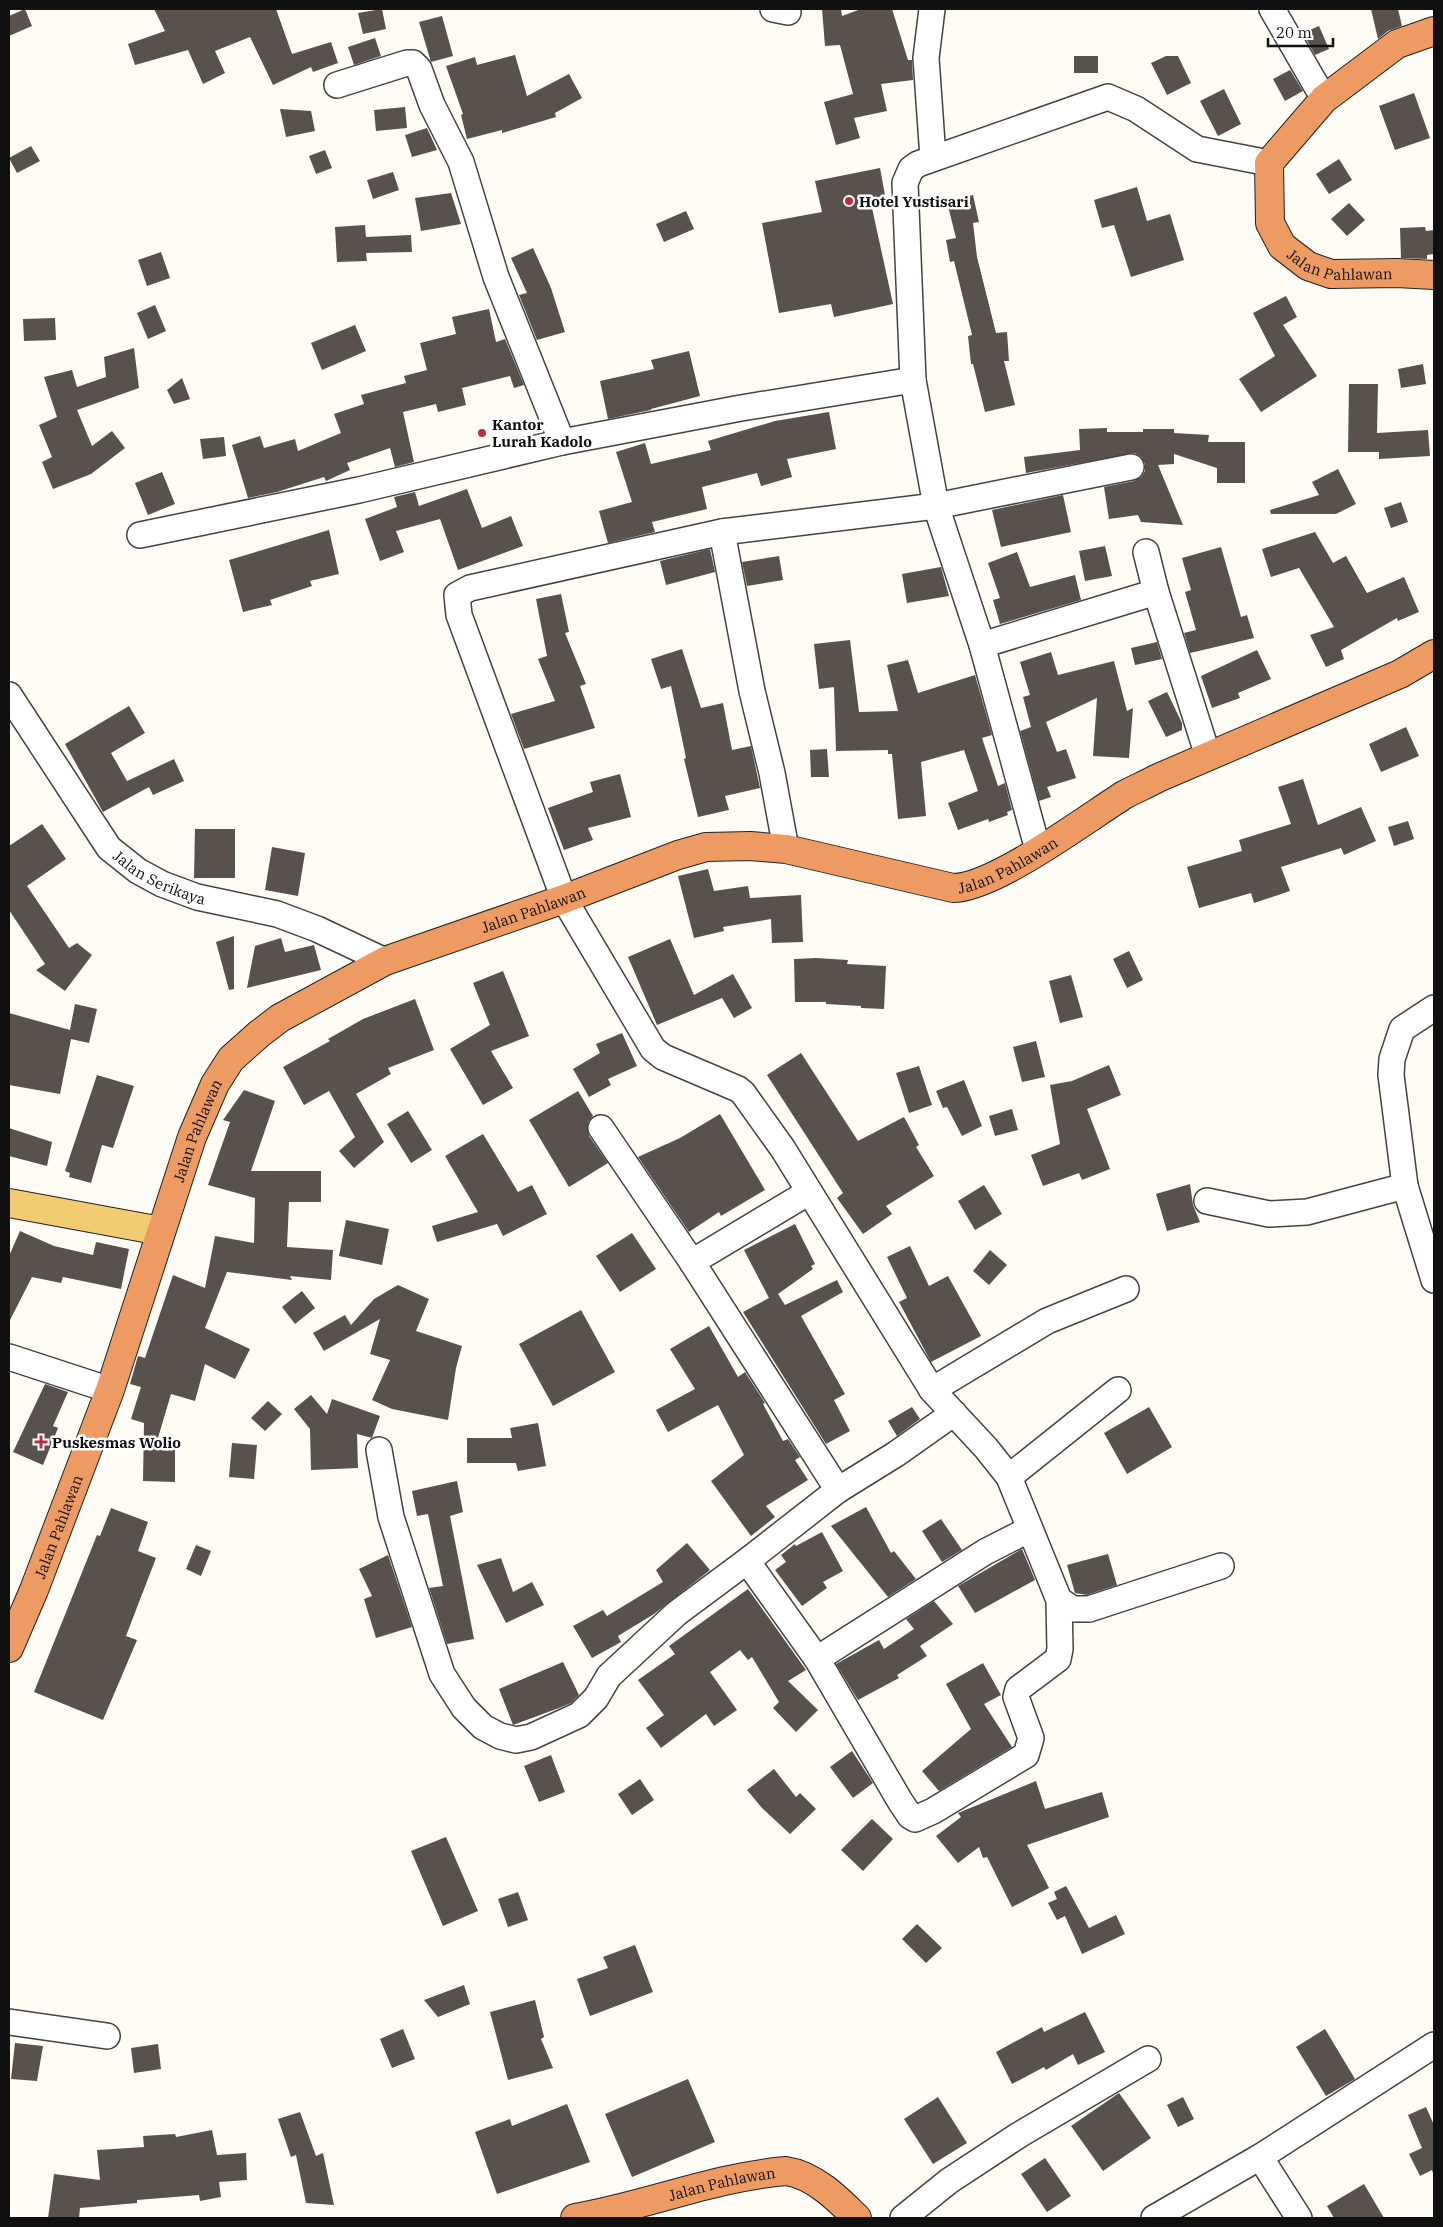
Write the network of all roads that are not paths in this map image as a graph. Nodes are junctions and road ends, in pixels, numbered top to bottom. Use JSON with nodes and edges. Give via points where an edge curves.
{"nodes":[{"id":1,"x":932,"y":9,"type":"edge"},
{"id":2,"x":1272,"y":9,"type":"edge"},
{"id":3,"x":1434,"y":30,"type":"edge"},
{"id":4,"x":337,"y":85,"type":"dead end"},
{"id":5,"x":1324,"y":99,"type":"junction"},
{"id":6,"x":933,"y":158,"type":"junction"},
{"id":7,"x":1269,"y":163,"type":"junction"},
{"id":8,"x":1434,"y":275,"type":"edge"},
{"id":9,"x":913,"y":380,"type":"junction"},
{"id":10,"x":562,"y":442,"type":"junction"},
{"id":11,"x":1132,"y":467,"type":"dead end"},
{"id":12,"x":936,"y":506,"type":"junction"},
{"id":13,"x":722,"y":532,"type":"junction"},
{"id":14,"x":140,"y":535,"type":"dead end"},
{"id":15,"x":1146,"y":552,"type":"dead end"},
{"id":16,"x":1156,"y":592,"type":"junction"},
{"id":17,"x":982,"y":645,"type":"junction"},
{"id":18,"x":1434,"y":654,"type":"edge"},
{"id":19,"x":9,"y":695,"type":"edge"},
{"id":20,"x":1208,"y":756,"type":"junction"},
{"id":21,"x":786,"y":849,"type":"junction"},
{"id":22,"x":1038,"y":850,"type":"junction"},
{"id":23,"x":564,"y":898,"type":"junction"},
{"id":24,"x":386,"y":961,"type":"junction"},
{"id":25,"x":1434,"y":1008,"type":"edge"},
{"id":26,"x":601,"y":1128,"type":"dead end"},
{"id":27,"x":1405,"y":1186,"type":"junction"},
{"id":28,"x":808,"y":1192,"type":"junction"},
{"id":29,"x":1207,"y":1201,"type":"dead end"},
{"id":30,"x":9,"y":1203,"type":"edge"},
{"id":31,"x":160,"y":1230,"type":"junction"},
{"id":32,"x":692,"y":1262,"type":"junction"},
{"id":33,"x":1434,"y":1280,"type":"edge"},
{"id":34,"x":1126,"y":1289,"type":"dead end"},
{"id":35,"x":9,"y":1357,"type":"edge"},
{"id":36,"x":110,"y":1390,"type":"junction"},
{"id":37,"x":932,"y":1390,"type":"junction"},
{"id":38,"x":1118,"y":1390,"type":"dead end"},
{"id":39,"x":954,"y":1413,"type":"junction"},
{"id":40,"x":379,"y":1450,"type":"dead end"},
{"id":41,"x":1009,"y":1477,"type":"junction"},
{"id":42,"x":838,"y":1490,"type":"junction"},
{"id":43,"x":1030,"y":1528,"type":"junction"},
{"id":44,"x":747,"y":1561,"type":"junction"},
{"id":45,"x":1221,"y":1566,"type":"dead end"},
{"id":46,"x":1058,"y":1600,"type":"junction"},
{"id":47,"x":9,"y":1648,"type":"edge"},
{"id":48,"x":816,"y":1659,"type":"junction"},
{"id":49,"x":9,"y":2022,"type":"edge"},
{"id":50,"x":107,"y":2036,"type":"dead end"},
{"id":51,"x":1434,"y":2045,"type":"edge"},
{"id":52,"x":1148,"y":2059,"type":"dead end"},
{"id":53,"x":1260,"y":2157,"type":"junction"},
{"id":54,"x":575,"y":2218,"type":"edge"},
{"id":55,"x":857,"y":2218,"type":"edge"},
{"id":56,"x":903,"y":2218,"type":"edge"},
{"id":57,"x":1154,"y":2218,"type":"edge"},
{"id":58,"x":1299,"y":2218,"type":"edge"}],
"edges":[{"from":1,"to":6,"type":"street","via":[[926,58]]},
{"from":2,"to":5,"type":"street"},
{"from":3,"to":5,"type":"highway","via":[[1397,44]]},
{"from":4,"to":10,"type":"street","via":[[406,63],[413,63],[419,69],[432,105],[461,162],[496,277]]},
{"from":5,"to":7,"type":"highway"},
{"from":6,"to":7,"type":"street","via":[[1108,96],[1136,109],[1197,149]]},
{"from":6,"to":9,"type":"street","via":[[910,169],[905,184]]},
{"from":7,"to":8,"type":"highway","name":"Jalan Pahlawan","via":[[1270,223],[1282,246],[1308,266],[1331,274]]},
{"from":9,"to":10,"type":"street"},
{"from":9,"to":12,"type":"street"},
{"from":10,"to":14,"type":"street","via":[[341,494]]},
{"from":11,"to":12,"type":"street"},
{"from":12,"to":13,"type":"street"},
{"from":12,"to":17,"type":"street"},
{"from":13,"to":21,"type":"street"},
{"from":13,"to":23,"type":"street","via":[[470,588],[457,596],[459,615]]},
{"from":15,"to":16,"type":"street"},
{"from":16,"to":17,"type":"street"},
{"from":16,"to":20,"type":"street"},
{"from":17,"to":22,"type":"street"},
{"from":18,"to":20,"type":"highway","name":"Jalan Pahlawan","via":[[1400,674]]},
{"from":19,"to":24,"type":"street","name":"Jalan Serikaya","via":[[109,848],[138,871],[197,898],[277,914]]},
{"from":20,"to":22,"type":"highway","name":"Jalan Pahlawan","via":[[1126,794]]},
{"from":21,"to":22,"type":"highway","name":"Jalan Pahlawan","via":[[953,888],[980,883]]},
{"from":21,"to":23,"type":"highway","name":"Jalan Pahlawan","via":[[750,846],[706,848],[678,855]]},
{"from":23,"to":24,"type":"highway","name":"Jalan Pahlawan"},
{"from":23,"to":28,"type":"street","via":[[653,1049],[663,1058],[743,1093],[783,1149]]},
{"from":24,"to":31,"type":"highway","name":"Jalan Pahlawan","via":[[280,1018],[231,1059],[215,1084],[192,1137]]},
{"from":25,"to":27,"type":"street","via":[[1402,1029],[1392,1059],[1391,1074]]},
{"from":26,"to":32,"type":"street"},
{"from":27,"to":29,"type":"street","via":[[1307,1212],[1269,1214]]},
{"from":27,"to":33,"type":"street"},
{"from":28,"to":32,"type":"street"},
{"from":28,"to":37,"type":"street"},
{"from":30,"to":31,"type":"main road"},
{"from":31,"to":36,"type":"highway","name":"Jalan Pahlawan"},
{"from":32,"to":42,"type":"street"},
{"from":34,"to":37,"type":"street","via":[[1047,1321]]},
{"from":35,"to":36,"type":"street"},
{"from":36,"to":47,"type":"highway","name":"Jalan Pahlawan"},
{"from":37,"to":39,"type":"street"},
{"from":38,"to":41,"type":"street"},
{"from":39,"to":41,"type":"street"},
{"from":39,"to":42,"type":"street"},
{"from":40,"to":44,"type":"street","via":[[391,1517],[442,1674],[464,1708],[484,1727],[500,1736],[516,1740],[531,1737],[579,1715],[596,1698],[609,1676],[677,1613]]},
{"from":41,"to":43,"type":"street"},
{"from":42,"to":44,"type":"street"},
{"from":43,"to":46,"type":"street"},
{"from":43,"to":48,"type":"street"},
{"from":44,"to":48,"type":"street"},
{"from":45,"to":46,"type":"street","via":[[1089,1609],[1073,1609]]},
{"from":46,"to":48,"type":"street","via":[[1058,1659],[1018,1689],[1016,1697],[1031,1738],[1026,1755],[915,1819],[900,1801]]},
{"from":49,"to":50,"type":"street"},
{"from":51,"to":53,"type":"street"},
{"from":52,"to":56,"type":"street","via":[[1019,2135],[949,2181]]},
{"from":53,"to":57,"type":"street"},
{"from":53,"to":58,"type":"street"},
{"from":54,"to":55,"type":"highway","name":"Jalan Pahlawan","via":[[626,2208],[719,2182],[786,2171],[814,2182]]}]}
